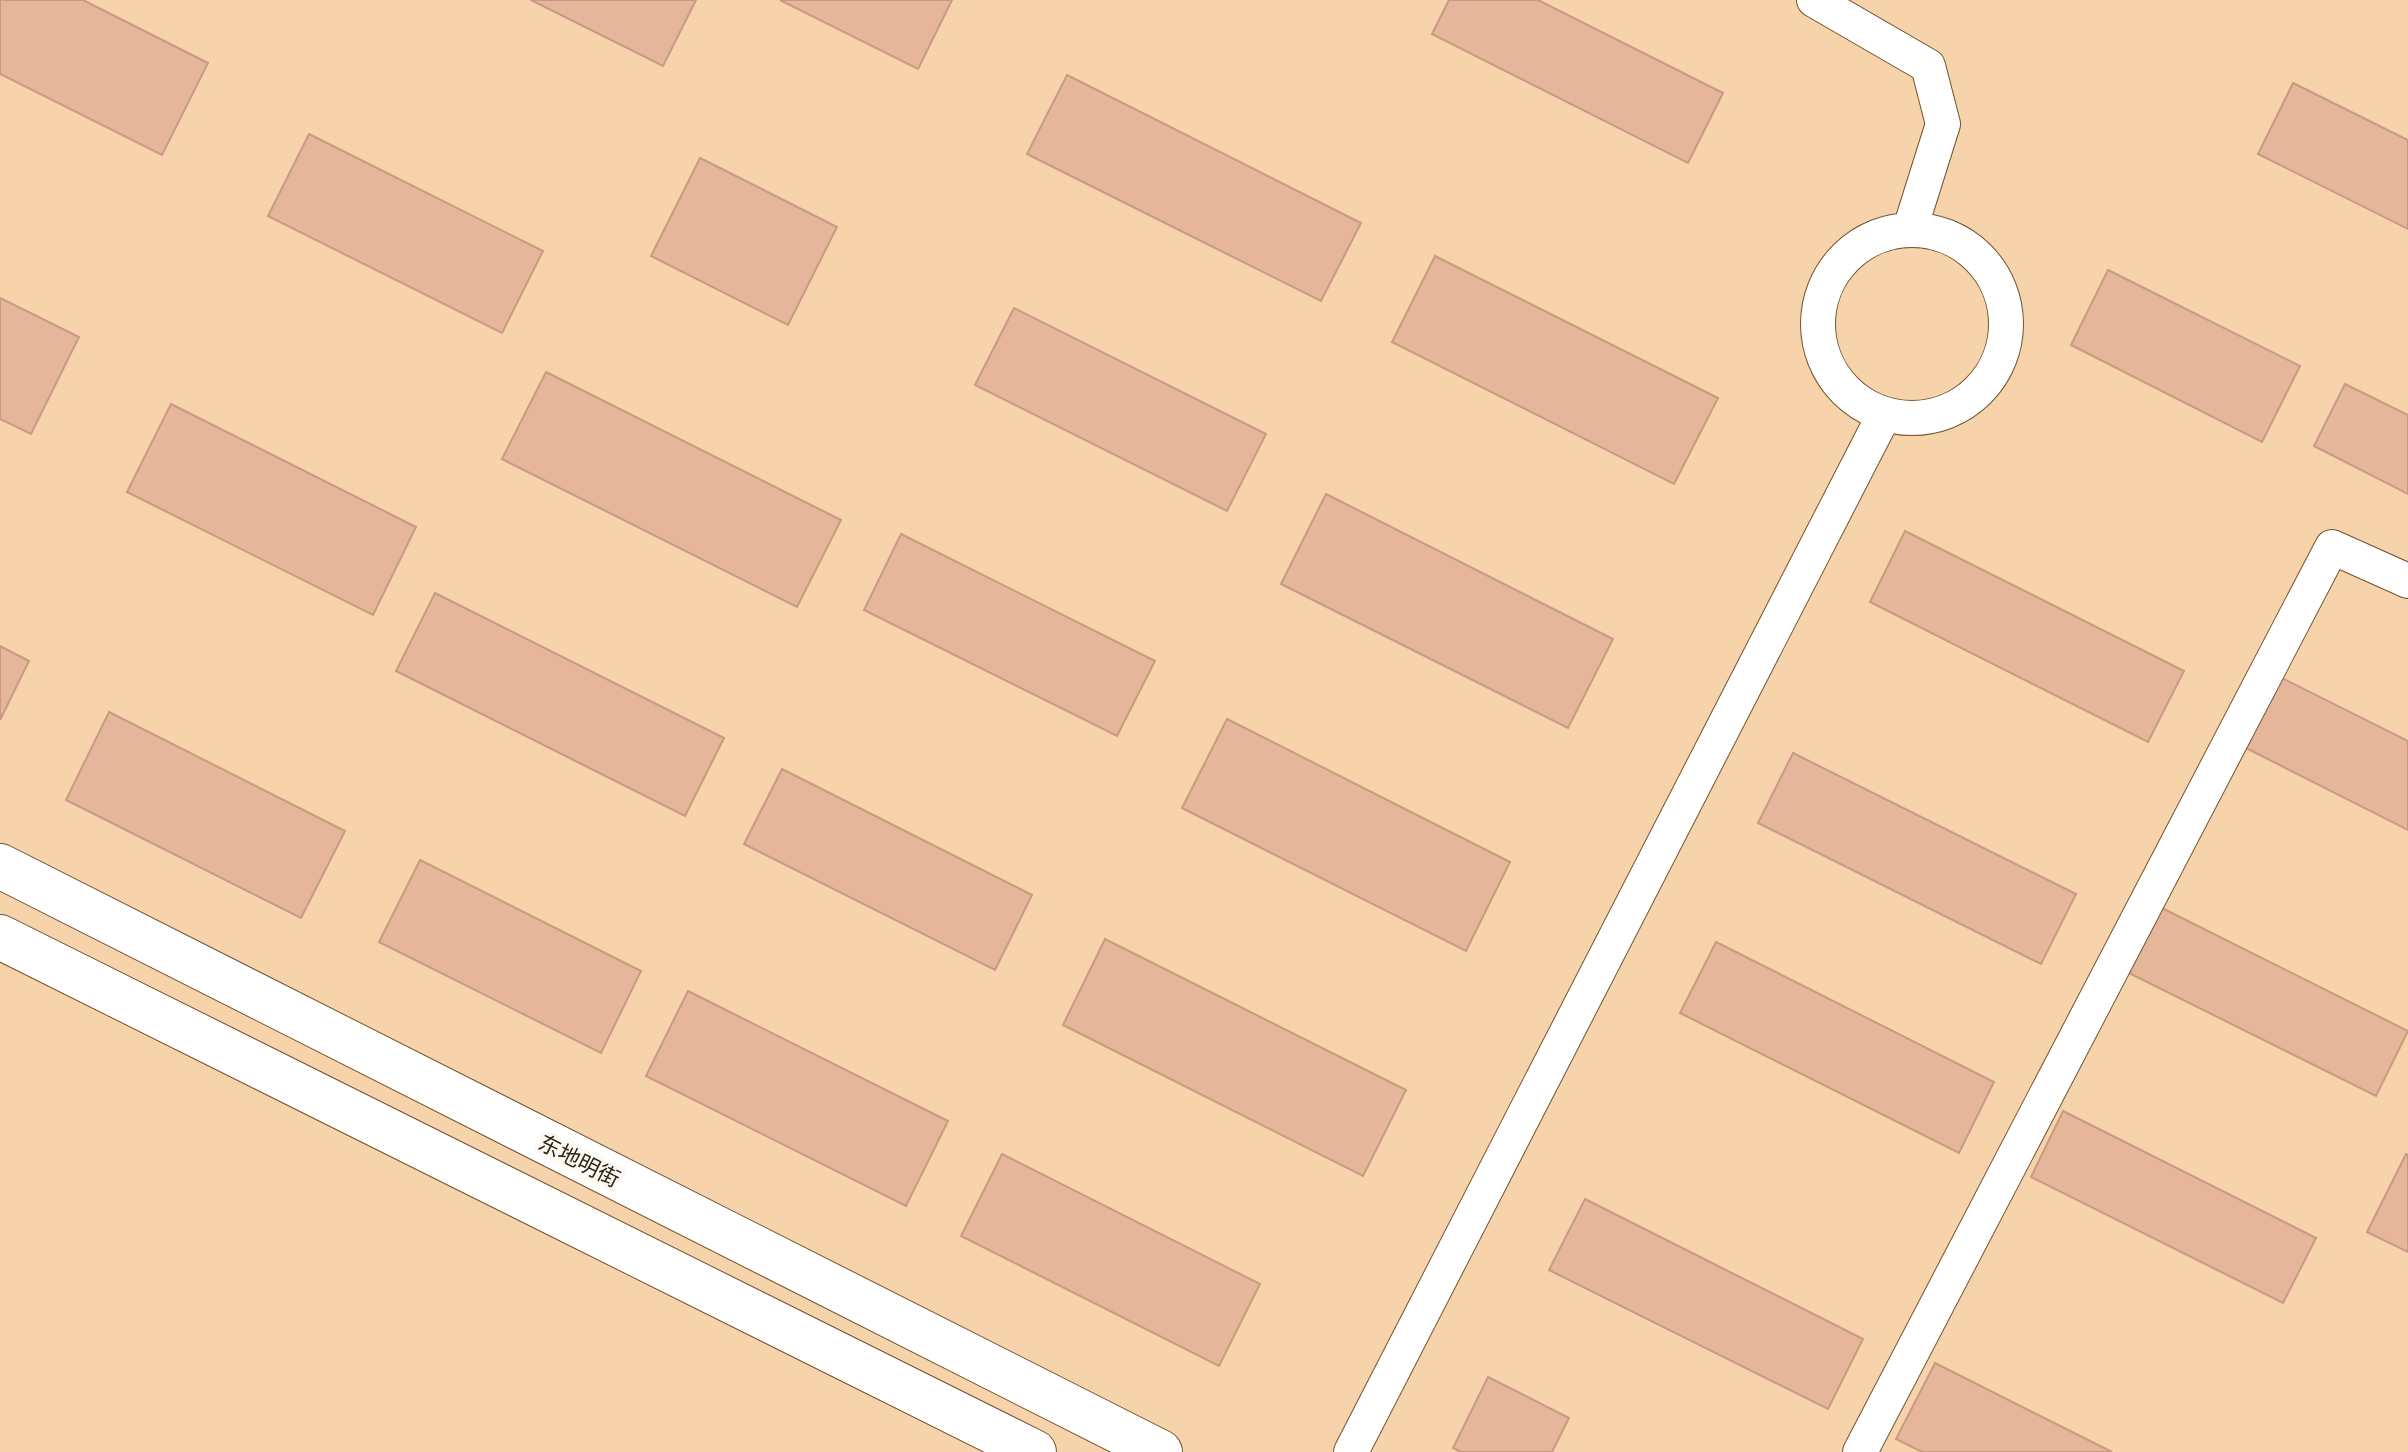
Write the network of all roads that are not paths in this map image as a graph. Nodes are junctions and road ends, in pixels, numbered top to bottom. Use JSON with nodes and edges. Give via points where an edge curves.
{"nodes":[{"id":1,"x":1814,"y":0,"type":"edge"},
{"id":2,"x":1910,"y":229,"type":"junction"},
{"id":3,"x":1884,"y":415,"type":"junction"},
{"id":4,"x":2408,"y":581,"type":"edge"},
{"id":5,"x":0,"y":866,"type":"edge"},
{"id":6,"x":0,"y":937,"type":"edge"},
{"id":7,"x":1034,"y":1452,"type":"edge"},
{"id":8,"x":1160,"y":1452,"type":"edge"},
{"id":9,"x":1351,"y":1452,"type":"edge"},
{"id":10,"x":1860,"y":1452,"type":"edge"}],
"edges":[{"from":1,"to":2,"type":"street","via":[[1928,66],[1943,124]]},
{"from":2,"to":3,"type":"street","via":[[1854,248],[1834,270],[1821,296],[1817,326],[1822,355],[1837,381]]},
{"from":2,"to":3,"type":"street","via":[[1939,233],[1966,246],[1987,267],[2001,293],[2007,322],[2002,351],[1989,378],[1969,400],[1943,413],[1914,418]]},
{"from":3,"to":9,"type":"street"},
{"from":4,"to":10,"type":"street","via":[[2332,547]]},
{"from":5,"to":8,"type":"main road","name":"东地明街"},
{"from":6,"to":7,"type":"main road"}]}
